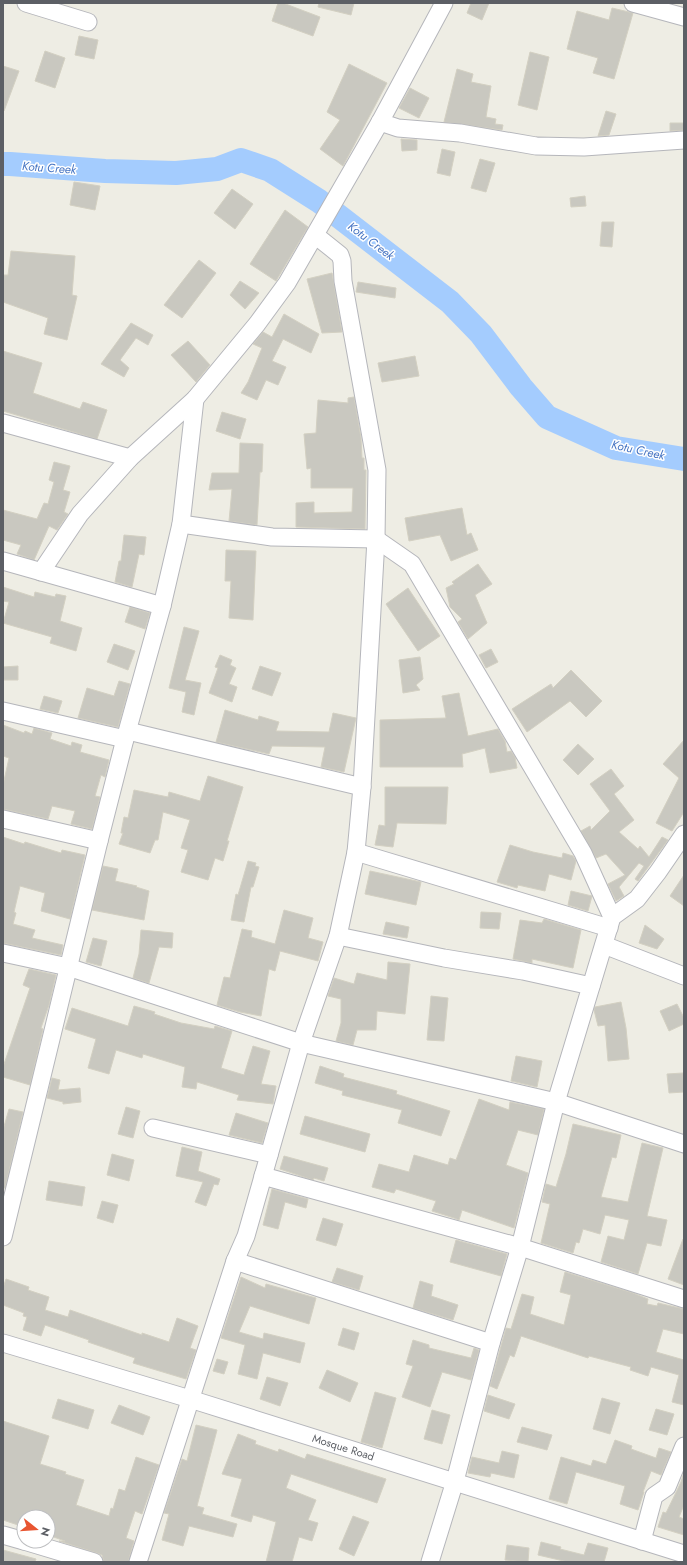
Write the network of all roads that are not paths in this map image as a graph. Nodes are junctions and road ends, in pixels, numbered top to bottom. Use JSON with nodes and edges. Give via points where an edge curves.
{"nodes":[{"id":1,"x":26,"y":3,"type":"edge"},
{"id":2,"x":444,"y":3,"type":"edge"},
{"id":3,"x":633,"y":3,"type":"edge"},
{"id":4,"x":684,"y":17,"type":"edge"},
{"id":5,"x":88,"y":22,"type":"dead end"},
{"id":6,"x":380,"y":122,"type":"junction"},
{"id":7,"x":684,"y":140,"type":"edge"},
{"id":8,"x":315,"y":235,"type":"junction"},
{"id":9,"x":195,"y":399,"type":"junction"},
{"id":10,"x":3,"y":423,"type":"edge"},
{"id":11,"x":130,"y":458,"type":"junction"},
{"id":12,"x":181,"y":524,"type":"junction"},
{"id":13,"x":376,"y":539,"type":"junction"},
{"id":14,"x":3,"y":561,"type":"edge"},
{"id":15,"x":41,"y":572,"type":"junction"},
{"id":16,"x":162,"y":606,"type":"junction"},
{"id":17,"x":3,"y":711,"type":"edge"},
{"id":18,"x":127,"y":735,"type":"junction"},
{"id":19,"x":362,"y":787,"type":"junction"},
{"id":20,"x":3,"y":819,"type":"edge"},
{"id":21,"x":684,"y":834,"type":"edge"},
{"id":22,"x":99,"y":841,"type":"junction"},
{"id":23,"x":356,"y":852,"type":"junction"},
{"id":24,"x":610,"y":922,"type":"junction"},
{"id":25,"x":338,"y":936,"type":"junction"},
{"id":26,"x":604,"y":944,"type":"junction"},
{"id":27,"x":3,"y":954,"type":"edge"},
{"id":28,"x":68,"y":967,"type":"junction"},
{"id":29,"x":684,"y":976,"type":"edge"},
{"id":30,"x":591,"y":986,"type":"junction"},
{"id":31,"x":301,"y":1043,"type":"junction"},
{"id":32,"x":556,"y":1102,"type":"junction"},
{"id":33,"x":153,"y":1128,"type":"dead end"},
{"id":34,"x":684,"y":1144,"type":"edge"},
{"id":35,"x":269,"y":1155,"type":"junction"},
{"id":36,"x":262,"y":1176,"type":"junction"},
{"id":37,"x":3,"y":1238,"type":"edge"},
{"id":38,"x":520,"y":1247,"type":"junction"},
{"id":39,"x":235,"y":1261,"type":"junction"},
{"id":40,"x":684,"y":1299,"type":"edge"},
{"id":41,"x":3,"y":1343,"type":"edge"},
{"id":42,"x":491,"y":1343,"type":"junction"},
{"id":43,"x":190,"y":1398,"type":"junction"},
{"id":44,"x":684,"y":1446,"type":"edge"},
{"id":45,"x":455,"y":1481,"type":"junction"},
{"id":46,"x":3,"y":1534,"type":"edge"},
{"id":47,"x":16,"y":1538,"type":"edge"},
{"id":48,"x":642,"y":1541,"type":"junction"},
{"id":49,"x":51,"y":1549,"type":"edge"},
{"id":50,"x":684,"y":1554,"type":"edge"},
{"id":51,"x":94,"y":1562,"type":"edge"},
{"id":52,"x":138,"y":1562,"type":"edge"},
{"id":53,"x":430,"y":1562,"type":"edge"}],
"edges":[{"from":1,"to":5,"type":"street"},
{"from":2,"to":6,"type":"street"},
{"from":3,"to":4,"type":"street"},
{"from":6,"to":7,"type":"street","via":[[398,128],[460,133],[536,146],[584,147]]},
{"from":6,"to":8,"type":"street"},
{"from":8,"to":9,"type":"street","via":[[283,289]]},
{"from":8,"to":13,"type":"street","via":[[340,255],[342,262],[343,281],[377,470]]},
{"from":9,"to":11,"type":"street"},
{"from":9,"to":12,"type":"street"},
{"from":10,"to":11,"type":"street"},
{"from":11,"to":15,"type":"street","via":[[80,514]]},
{"from":12,"to":13,"type":"street","via":[[272,537]]},
{"from":12,"to":16,"type":"street"},
{"from":13,"to":19,"type":"street"},
{"from":13,"to":24,"type":"street","via":[[412,564],[583,853]]},
{"from":14,"to":15,"type":"street"},
{"from":15,"to":16,"type":"street"},
{"from":16,"to":18,"type":"street"},
{"from":17,"to":18,"type":"street"},
{"from":18,"to":19,"type":"street"},
{"from":18,"to":22,"type":"street"},
{"from":19,"to":23,"type":"street"},
{"from":20,"to":22,"type":"street"},
{"from":21,"to":24,"type":"street","via":[[637,899]]},
{"from":22,"to":28,"type":"street"},
{"from":23,"to":24,"type":"street"},
{"from":23,"to":25,"type":"street"},
{"from":24,"to":26,"type":"street"},
{"from":25,"to":30,"type":"street"},
{"from":25,"to":31,"type":"street"},
{"from":26,"to":29,"type":"street"},
{"from":26,"to":30,"type":"street"},
{"from":27,"to":28,"type":"street"},
{"from":28,"to":31,"type":"street"},
{"from":28,"to":37,"type":"street"},
{"from":30,"to":32,"type":"street"},
{"from":31,"to":32,"type":"street"},
{"from":31,"to":35,"type":"street"},
{"from":32,"to":34,"type":"street"},
{"from":32,"to":38,"type":"street"},
{"from":33,"to":35,"type":"street"},
{"from":35,"to":36,"type":"street"},
{"from":36,"to":38,"type":"street"},
{"from":36,"to":39,"type":"street","via":[[246,1236]]},
{"from":38,"to":40,"type":"street"},
{"from":38,"to":42,"type":"street"},
{"from":39,"to":42,"type":"street"},
{"from":39,"to":43,"type":"street"},
{"from":41,"to":43,"type":"street","name":"Mosque Road"},
{"from":42,"to":45,"type":"street"},
{"from":43,"to":45,"type":"street","name":"Mosque Road"},
{"from":43,"to":52,"type":"street"},
{"from":44,"to":48,"type":"street","via":[[667,1487],[654,1496]]},
{"from":45,"to":48,"type":"street","name":"Mosque Road"},
{"from":45,"to":53,"type":"street"},
{"from":46,"to":47,"type":"street"},
{"from":48,"to":50,"type":"street","name":"Mosque Road"},
{"from":49,"to":51,"type":"street"}]}
